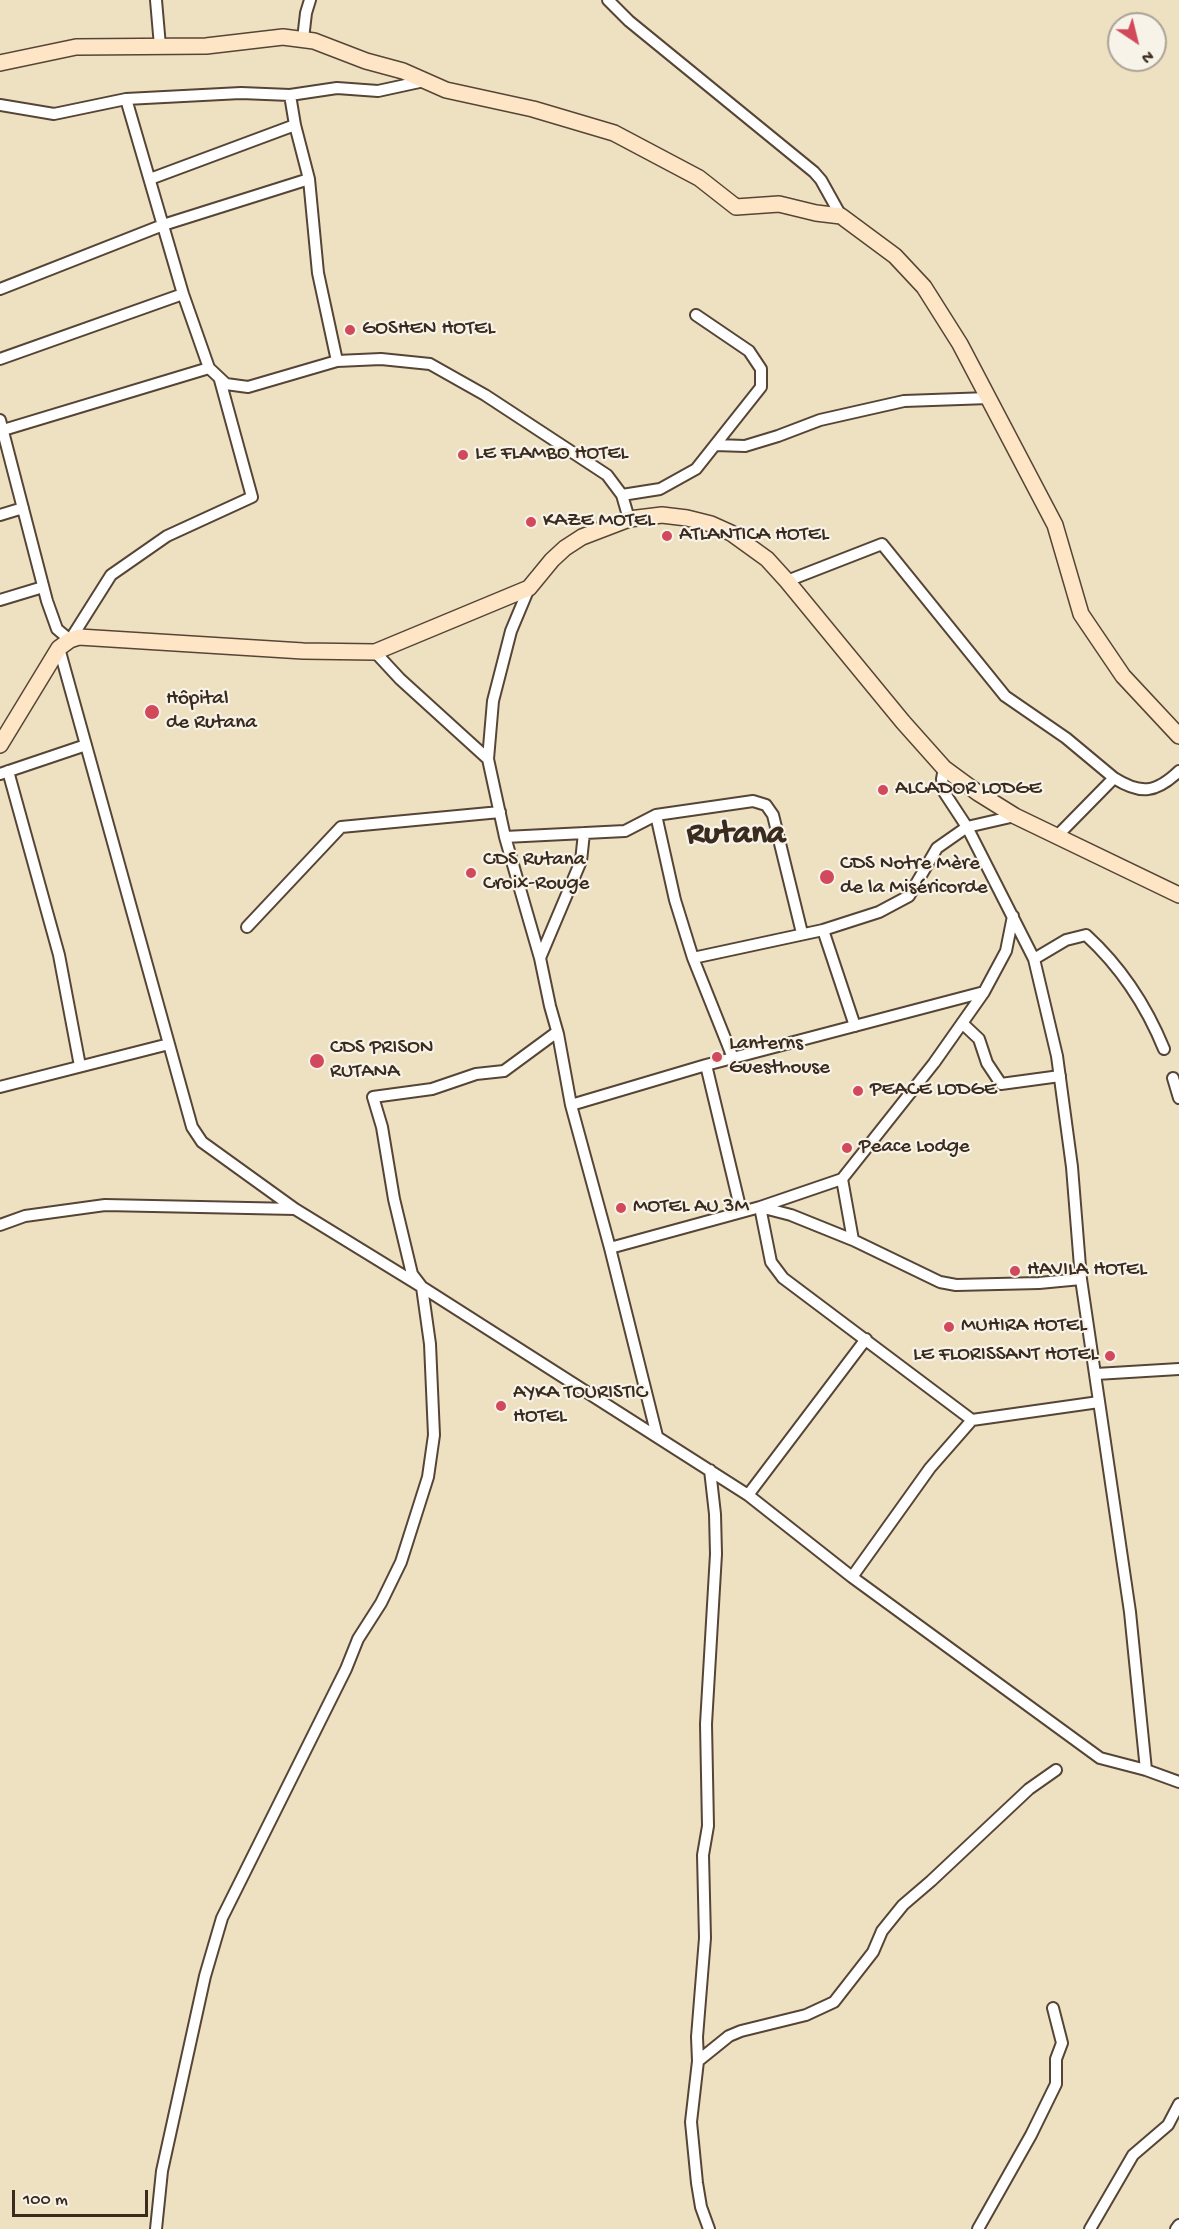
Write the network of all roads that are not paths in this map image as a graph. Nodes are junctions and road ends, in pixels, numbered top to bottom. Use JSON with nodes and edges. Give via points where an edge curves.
{"nodes":[{"id":1,"x":156,"y":0,"type":"edge"},
{"id":2,"x":310,"y":0,"type":"edge"},
{"id":3,"x":608,"y":0,"type":"edge"},
{"id":4,"x":303,"y":39,"type":"junction"},
{"id":5,"x":160,"y":46,"type":"junction"},
{"id":6,"x":0,"y":63,"type":"edge"},
{"id":7,"x":424,"y":81,"type":"junction"},
{"id":8,"x":290,"y":95,"type":"junction"},
{"id":9,"x":126,"y":99,"type":"junction"},
{"id":10,"x":0,"y":105,"type":"edge"},
{"id":11,"x":295,"y":125,"type":"junction"},
{"id":12,"x":150,"y":179,"type":"junction"},
{"id":13,"x":309,"y":179,"type":"junction"},
{"id":14,"x":841,"y":216,"type":"junction"},
{"id":15,"x":163,"y":225,"type":"junction"},
{"id":16,"x":0,"y":290,"type":"edge"},
{"id":17,"x":183,"y":294,"type":"junction"},
{"id":18,"x":696,"y":315,"type":"dead end"},
{"id":19,"x":0,"y":359,"type":"edge"},
{"id":20,"x":337,"y":361,"type":"junction"},
{"id":21,"x":209,"y":368,"type":"junction"},
{"id":22,"x":220,"y":379,"type":"junction"},
{"id":23,"x":989,"y":398,"type":"junction"},
{"id":24,"x":1,"y":427,"type":"edge"},
{"id":25,"x":715,"y":445,"type":"junction"},
{"id":26,"x":622,"y":495,"type":"junction"},
{"id":27,"x":22,"y":508,"type":"junction"},
{"id":28,"x":0,"y":515,"type":"edge"},
{"id":29,"x":629,"y":519,"type":"junction"},
{"id":30,"x":787,"y":581,"type":"junction"},
{"id":31,"x":43,"y":587,"type":"junction"},
{"id":32,"x":529,"y":588,"type":"junction"},
{"id":33,"x":0,"y":600,"type":"edge"},
{"id":34,"x":64,"y":644,"type":"junction"},
{"id":35,"x":375,"y":652,"type":"junction"},
{"id":36,"x":1179,"y":736,"type":"edge"},
{"id":37,"x":0,"y":745,"type":"edge"},
{"id":38,"x":86,"y":745,"type":"junction"},
{"id":39,"x":488,"y":759,"type":"junction"},
{"id":40,"x":944,"y":768,"type":"junction"},
{"id":41,"x":1179,"y":771,"type":"edge"},
{"id":42,"x":4,"y":773,"type":"edge"},
{"id":43,"x":1114,"y":778,"type":"junction"},
{"id":44,"x":500,"y":812,"type":"junction"},
{"id":45,"x":657,"y":815,"type":"junction"},
{"id":46,"x":1015,"y":816,"type":"junction"},
{"id":47,"x":967,"y":827,"type":"junction"},
{"id":48,"x":584,"y":833,"type":"junction"},
{"id":49,"x":1057,"y":836,"type":"junction"},
{"id":50,"x":505,"y":837,"type":"junction"},
{"id":51,"x":1179,"y":895,"type":"edge"},
{"id":52,"x":1013,"y":916,"type":"junction"},
{"id":53,"x":247,"y":927,"type":"dead end"},
{"id":54,"x":823,"y":930,"type":"junction"},
{"id":55,"x":802,"y":933,"type":"junction"},
{"id":56,"x":540,"y":958,"type":"junction"},
{"id":57,"x":693,"y":958,"type":"junction"},
{"id":58,"x":1034,"y":959,"type":"junction"},
{"id":59,"x":984,"y":992,"type":"junction"},
{"id":60,"x":962,"y":1023,"type":"junction"},
{"id":61,"x":855,"y":1026,"type":"junction"},
{"id":62,"x":558,"y":1032,"type":"junction"},
{"id":63,"x":169,"y":1044,"type":"junction"},
{"id":64,"x":1164,"y":1049,"type":"dead end"},
{"id":65,"x":733,"y":1058,"type":"junction"},
{"id":66,"x":706,"y":1065,"type":"junction"},
{"id":67,"x":80,"y":1066,"type":"junction"},
{"id":68,"x":1060,"y":1076,"type":"junction"},
{"id":69,"x":1173,"y":1078,"type":"dead end"},
{"id":70,"x":0,"y":1087,"type":"edge"},
{"id":71,"x":1179,"y":1098,"type":"edge"},
{"id":72,"x":571,"y":1105,"type":"junction"},
{"id":73,"x":842,"y":1179,"type":"junction"},
{"id":74,"x":760,"y":1207,"type":"junction"},
{"id":75,"x":295,"y":1209,"type":"junction"},
{"id":76,"x":741,"y":1211,"type":"junction"},
{"id":77,"x":0,"y":1225,"type":"edge"},
{"id":78,"x":853,"y":1240,"type":"junction"},
{"id":79,"x":610,"y":1248,"type":"junction"},
{"id":80,"x":1081,"y":1279,"type":"junction"},
{"id":81,"x":422,"y":1287,"type":"junction"},
{"id":82,"x":866,"y":1339,"type":"junction"},
{"id":83,"x":1179,"y":1369,"type":"edge"},
{"id":84,"x":1096,"y":1374,"type":"junction"},
{"id":85,"x":1099,"y":1402,"type":"junction"},
{"id":86,"x":972,"y":1420,"type":"junction"},
{"id":87,"x":657,"y":1436,"type":"junction"},
{"id":88,"x":710,"y":1470,"type":"junction"},
{"id":89,"x":748,"y":1495,"type":"junction"},
{"id":90,"x":852,"y":1578,"type":"junction"},
{"id":91,"x":1056,"y":1770,"type":"dead end"},
{"id":92,"x":1146,"y":1770,"type":"junction"},
{"id":93,"x":1179,"y":1782,"type":"edge"},
{"id":94,"x":1053,"y":2008,"type":"dead end"},
{"id":95,"x":698,"y":2061,"type":"junction"},
{"id":96,"x":1179,"y":2104,"type":"edge"},
{"id":97,"x":1179,"y":2225,"type":"edge"},
{"id":98,"x":156,"y":2229,"type":"edge"},
{"id":99,"x":710,"y":2229,"type":"edge"},
{"id":100,"x":978,"y":2229,"type":"edge"},
{"id":101,"x":1090,"y":2229,"type":"edge"},
{"id":102,"x":1176,"y":2229,"type":"edge"}],
"edges":[{"from":1,"to":5,"type":"street"},
{"from":2,"to":4,"type":"street"},
{"from":3,"to":14,"type":"street","via":[[814,172]]},
{"from":4,"to":5,"type":"street"},
{"from":4,"to":7,"type":"street"},
{"from":5,"to":6,"type":"street","via":[[76,47]]},
{"from":7,"to":8,"type":"street","via":[[378,91],[337,88]]},
{"from":7,"to":14,"type":"street","via":[[614,133],[699,178],[736,207],[779,204]]},
{"from":8,"to":9,"type":"street","via":[[241,93]]},
{"from":8,"to":11,"type":"street"},
{"from":9,"to":10,"type":"street","via":[[54,114]]},
{"from":9,"to":12,"type":"street"},
{"from":11,"to":12,"type":"street"},
{"from":11,"to":13,"type":"street"},
{"from":12,"to":15,"type":"street"},
{"from":13,"to":15,"type":"street"},
{"from":13,"to":20,"type":"street","via":[[318,273]]},
{"from":14,"to":23,"type":"street","via":[[895,256],[924,287]]},
{"from":15,"to":16,"type":"street"},
{"from":15,"to":17,"type":"street"},
{"from":17,"to":19,"type":"street"},
{"from":17,"to":21,"type":"street"},
{"from":18,"to":25,"type":"street","via":[[748,351],[761,369],[761,387]]},
{"from":20,"to":22,"type":"street","via":[[248,387],[226,384]]},
{"from":20,"to":26,"type":"street","via":[[381,359],[430,364],[485,394],[607,475]]},
{"from":21,"to":22,"type":"street"},
{"from":21,"to":24,"type":"street"},
{"from":22,"to":34,"type":"street","via":[[252,497],[167,536],[111,575]]},
{"from":23,"to":25,"type":"street","via":[[904,401],[820,420],[745,446]]},
{"from":23,"to":36,"type":"street","via":[[1055,525],[1081,614],[1123,676]]},
{"from":24,"to":27,"type":"street"},
{"from":25,"to":26,"type":"street","via":[[696,469],[660,489]]},
{"from":26,"to":29,"type":"street"},
{"from":27,"to":28,"type":"street"},
{"from":27,"to":31,"type":"street"},
{"from":29,"to":30,"type":"street","via":[[662,515],[711,524],[748,544]]},
{"from":29,"to":32,"type":"street","via":[[582,537],[565,548]]},
{"from":30,"to":40,"type":"street"},
{"from":30,"to":43,"type":"street","via":[[882,544],[1005,696],[1066,738]]},
{"from":31,"to":33,"type":"street"},
{"from":31,"to":34,"type":"street"},
{"from":32,"to":35,"type":"street"},
{"from":32,"to":39,"type":"street","via":[[511,631],[493,701]]},
{"from":34,"to":35,"type":"street","via":[[79,637]]},
{"from":34,"to":37,"type":"street"},
{"from":34,"to":38,"type":"street"},
{"from":35,"to":39,"type":"street"},
{"from":38,"to":42,"type":"street"},
{"from":38,"to":63,"type":"street"},
{"from":39,"to":44,"type":"street"},
{"from":40,"to":46,"type":"street"},
{"from":40,"to":47,"type":"street","via":[[944,792]]},
{"from":41,"to":43,"type":"street","via":[[1157,787],[1144,790],[1130,788]]},
{"from":42,"to":67,"type":"street","via":[[59,955]]},
{"from":43,"to":49,"type":"street"},
{"from":44,"to":50,"type":"street"},
{"from":44,"to":53,"type":"street","via":[[341,827]]},
{"from":45,"to":48,"type":"street","via":[[624,831]]},
{"from":45,"to":55,"type":"street","via":[[753,801],[766,805],[773,815]]},
{"from":45,"to":57,"type":"street","via":[[675,900]]},
{"from":46,"to":47,"type":"street"},
{"from":46,"to":49,"type":"street"},
{"from":47,"to":52,"type":"street"},
{"from":47,"to":54,"type":"street","via":[[937,848],[909,896],[879,912]]},
{"from":48,"to":50,"type":"street"},
{"from":48,"to":56,"type":"street","via":[[581,861]]},
{"from":49,"to":51,"type":"street"},
{"from":50,"to":56,"type":"street"},
{"from":52,"to":58,"type":"street"},
{"from":52,"to":59,"type":"street","via":[[1006,951]]},
{"from":54,"to":55,"type":"street"},
{"from":54,"to":61,"type":"street"},
{"from":55,"to":57,"type":"street"},
{"from":56,"to":62,"type":"street"},
{"from":57,"to":65,"type":"street"},
{"from":58,"to":64,"type":"street","via":[[1065,940],[1086,935],[1108,955],[1141,1001]]},
{"from":58,"to":68,"type":"street"},
{"from":59,"to":60,"type":"street"},
{"from":59,"to":61,"type":"street"},
{"from":60,"to":68,"type":"street","via":[[979,1040],[987,1063],[1001,1084]]},
{"from":60,"to":73,"type":"street"},
{"from":61,"to":65,"type":"street"},
{"from":62,"to":72,"type":"street"},
{"from":62,"to":81,"type":"street","via":[[504,1071],[476,1074],[432,1089],[373,1097],[412,1274]]},
{"from":63,"to":67,"type":"street"},
{"from":63,"to":75,"type":"street","via":[[192,1127],[202,1142]]},
{"from":65,"to":66,"type":"street"},
{"from":66,"to":72,"type":"street"},
{"from":66,"to":76,"type":"street"},
{"from":67,"to":70,"type":"street"},
{"from":68,"to":80,"type":"street"},
{"from":69,"to":71,"type":"street"},
{"from":72,"to":79,"type":"street"},
{"from":73,"to":74,"type":"street"},
{"from":73,"to":78,"type":"street"},
{"from":74,"to":76,"type":"street"},
{"from":74,"to":78,"type":"street"},
{"from":74,"to":82,"type":"street","via":[[771,1262],[783,1278]]},
{"from":75,"to":77,"type":"street","via":[[105,1205],[26,1216]]},
{"from":75,"to":81,"type":"street"},
{"from":76,"to":79,"type":"street"},
{"from":78,"to":80,"type":"street","via":[[940,1282],[956,1285]]},
{"from":79,"to":87,"type":"street"},
{"from":80,"to":84,"type":"street"},
{"from":81,"to":87,"type":"street"},
{"from":81,"to":98,"type":"street","via":[[430,1344],[434,1435],[428,1478],[401,1562],[381,1604],[358,1639],[222,1918],[205,1976],[162,2170]]},
{"from":82,"to":86,"type":"street"},
{"from":82,"to":89,"type":"street"},
{"from":83,"to":84,"type":"street"},
{"from":84,"to":85,"type":"street"},
{"from":85,"to":86,"type":"street"},
{"from":85,"to":92,"type":"street","via":[[1130,1612]]},
{"from":86,"to":90,"type":"street","via":[[930,1468]]},
{"from":87,"to":88,"type":"street"},
{"from":88,"to":89,"type":"street"},
{"from":88,"to":95,"type":"street","via":[[716,1554],[706,1724],[708,1827],[703,1855],[705,1938],[697,2025]]},
{"from":89,"to":90,"type":"street"},
{"from":90,"to":92,"type":"street","via":[[1100,1758]]},
{"from":91,"to":95,"type":"street","via":[[1029,1789],[903,1905],[834,2002],[806,2015],[729,2036]]},
{"from":92,"to":93,"type":"street"},
{"from":94,"to":100,"type":"street","via":[[1062,2043],[1056,2060],[1056,2084]]},
{"from":95,"to":99,"type":"street","via":[[691,2122],[701,2207]]},
{"from":96,"to":101,"type":"street","via":[[1168,2125],[1133,2155]]},
{"from":97,"to":102,"type":"street"}]}
